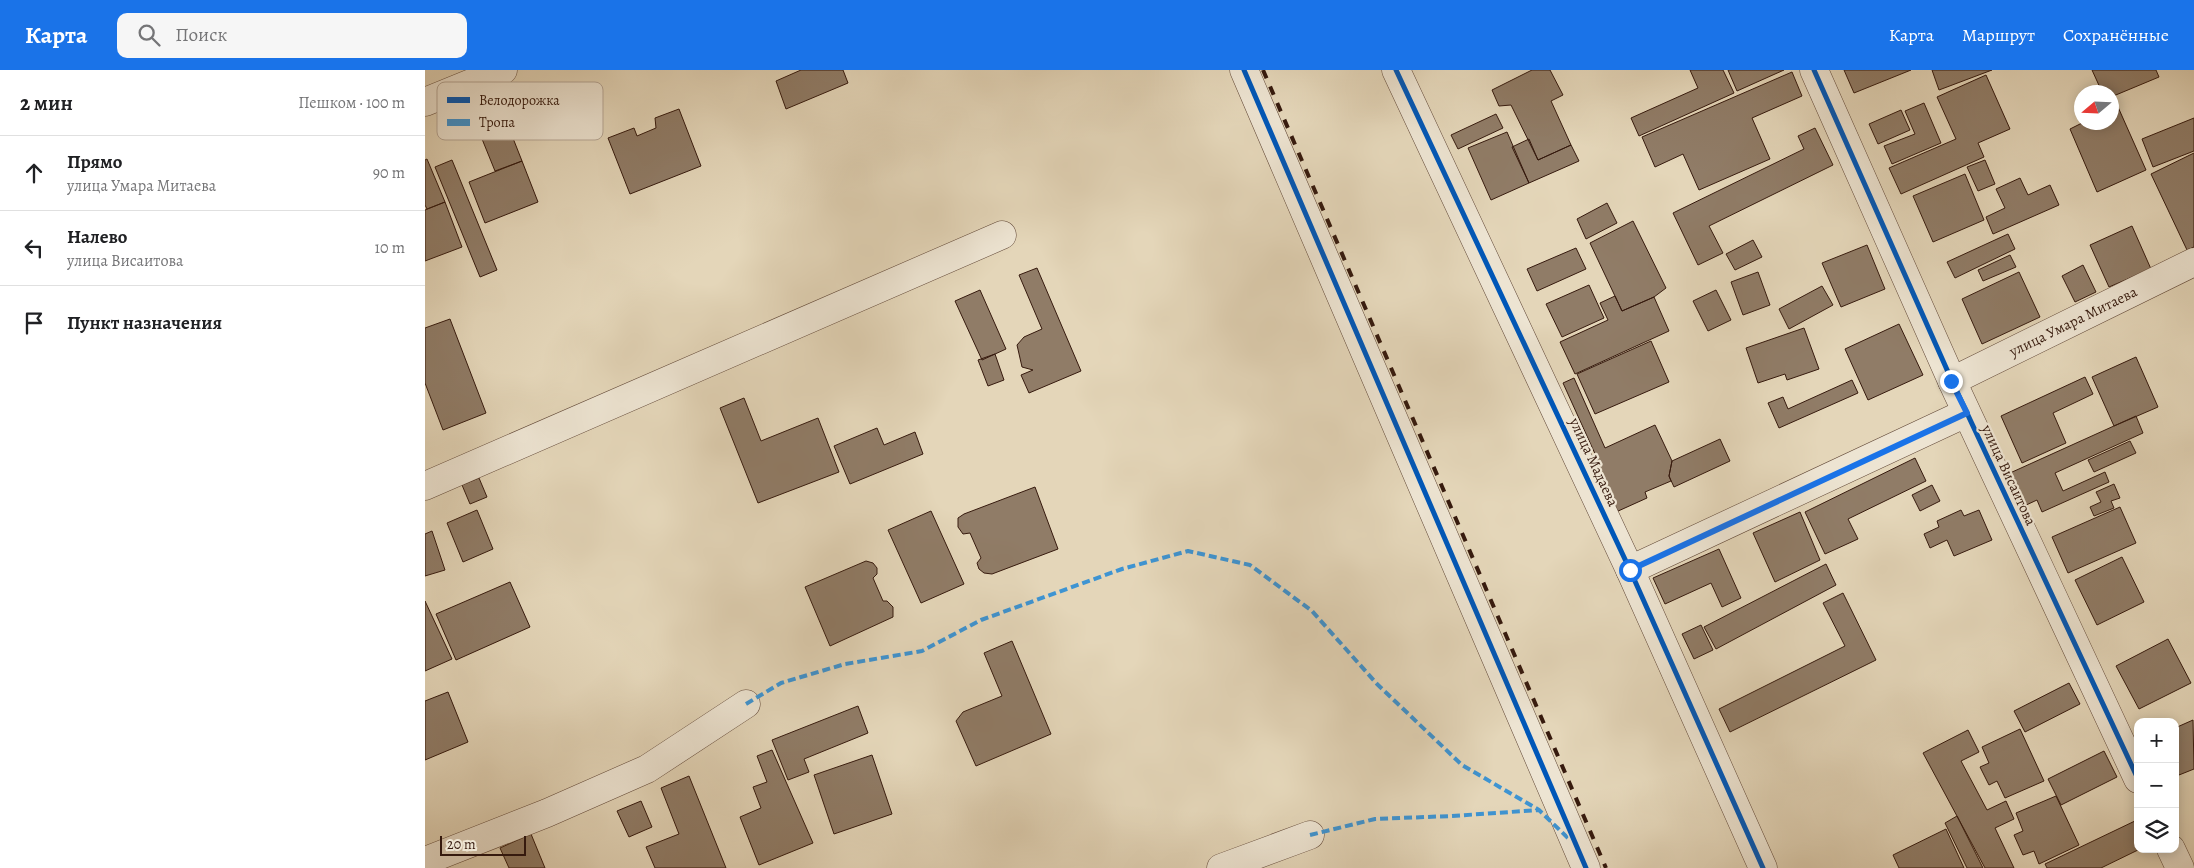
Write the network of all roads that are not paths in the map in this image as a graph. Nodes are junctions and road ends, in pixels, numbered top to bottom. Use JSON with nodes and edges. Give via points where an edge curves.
{"nodes":[{"id":1,"x":503,"y":70,"type":"edge"},
{"id":2,"x":1245,"y":70,"type":"edge"},
{"id":3,"x":1396,"y":70,"type":"edge"},
{"id":4,"x":1814,"y":70,"type":"edge"},
{"id":5,"x":474,"y":82,"type":"edge"},
{"id":6,"x":437,"y":97,"type":"edge"},
{"id":7,"x":425,"y":102,"type":"edge"},
{"id":8,"x":1002,"y":235,"type":"dead end"},
{"id":9,"x":2194,"y":262,"type":"edge"},
{"id":10,"x":1951,"y":381,"type":"junction"},
{"id":11,"x":1967,"y":413,"type":"junction"},
{"id":12,"x":425,"y":486,"type":"edge"},
{"id":13,"x":1630,"y":570,"type":"junction"},
{"id":14,"x":746,"y":704,"type":"dead end"},
{"id":15,"x":2134,"y":770,"type":"edge"},
{"id":16,"x":1310,"y":835,"type":"dead end"},
{"id":17,"x":2173,"y":853,"type":"edge"},
{"id":18,"x":425,"y":861,"type":"edge"},
{"id":19,"x":1221,"y":868,"type":"edge"},
{"id":20,"x":1586,"y":868,"type":"edge"},
{"id":21,"x":1763,"y":868,"type":"edge"},
{"id":22,"x":2179,"y":868,"type":"edge"}],
"edges":[{"from":1,"to":5,"type":"street"},
{"from":2,"to":20,"type":"street"},
{"from":3,"to":13,"type":"street","name":"улица Мадаева"},
{"from":4,"to":10,"type":"street","name":"улица Висаитова"},
{"from":6,"to":7,"type":"street"},
{"from":8,"to":12,"type":"street"},
{"from":9,"to":10,"type":"street","name":"улица Умара Митаева"},
{"from":10,"to":11,"type":"street","name":"улица Висаитова"},
{"from":11,"to":13,"type":"street"},
{"from":11,"to":15,"type":"street","name":"улица Висаитова"},
{"from":13,"to":21,"type":"street","name":"улица Мадаева"},
{"from":14,"to":18,"type":"street","via":[[647,768],[547,813]]},
{"from":16,"to":19,"type":"street"},
{"from":17,"to":22,"type":"street"}]}
